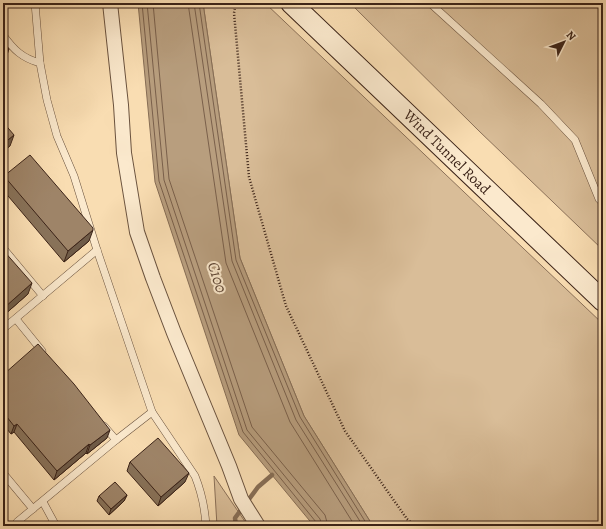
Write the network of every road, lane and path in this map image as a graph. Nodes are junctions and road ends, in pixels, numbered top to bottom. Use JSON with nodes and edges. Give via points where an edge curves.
{"nodes":[{"id":1,"x":35,"y":3,"type":"edge"},
{"id":2,"x":110,"y":3,"type":"edge"},
{"id":3,"x":236,"y":3,"type":"edge"},
{"id":4,"x":291,"y":3,"type":"edge"},
{"id":5,"x":430,"y":3,"type":"edge"},
{"id":6,"x":3,"y":35,"type":"edge"},
{"id":7,"x":40,"y":63,"type":"junction"},
{"id":8,"x":603,"y":203,"type":"edge"},
{"id":9,"x":3,"y":248,"type":"edge"},
{"id":10,"x":97,"y":250,"type":"junction"},
{"id":11,"x":43,"y":296,"type":"junction"},
{"id":12,"x":603,"y":301,"type":"edge"},
{"id":13,"x":16,"y":319,"type":"junction"},
{"id":14,"x":3,"y":329,"type":"edge"},
{"id":15,"x":46,"y":355,"type":"edge"},
{"id":16,"x":152,"y":412,"type":"junction"},
{"id":17,"x":101,"y":422,"type":"edge"},
{"id":18,"x":116,"y":440,"type":"junction"},
{"id":19,"x":3,"y":473,"type":"edge"},
{"id":20,"x":43,"y":502,"type":"junction"},
{"id":21,"x":33,"y":509,"type":"junction"},
{"id":22,"x":16,"y":526,"type":"edge"},
{"id":23,"x":56,"y":526,"type":"edge"},
{"id":24,"x":206,"y":526,"type":"edge"},
{"id":25,"x":258,"y":526,"type":"edge"},
{"id":26,"x":415,"y":526,"type":"edge"}],
"edges":[{"from":1,"to":7,"type":"lane"},
{"from":2,"to":25,"type":"street","via":[[124,152],[137,232],[241,500]]},
{"from":3,"to":26,"type":"path","via":[[234,13],[249,177],[286,306],[345,431],[407,519]]},
{"from":4,"to":12,"type":"street","name":"Wind Tunnel Road"},
{"from":5,"to":8,"type":"lane","via":[[541,104],[575,140]]},
{"from":6,"to":7,"type":"lane","via":[[14,50]]},
{"from":7,"to":10,"type":"lane","via":[[46,100],[57,136],[74,176]]},
{"from":9,"to":11,"type":"lane"},
{"from":10,"to":11,"type":"lane"},
{"from":10,"to":16,"type":"lane"},
{"from":11,"to":13,"type":"lane"},
{"from":13,"to":14,"type":"lane"},
{"from":13,"to":15,"type":"lane"},
{"from":16,"to":18,"type":"lane"},
{"from":16,"to":24,"type":"lane","via":[[195,476]]},
{"from":17,"to":18,"type":"lane"},
{"from":18,"to":20,"type":"lane"},
{"from":19,"to":21,"type":"lane"},
{"from":20,"to":21,"type":"lane"},
{"from":20,"to":23,"type":"lane"},
{"from":21,"to":22,"type":"lane","via":[[17,522]]}]}
